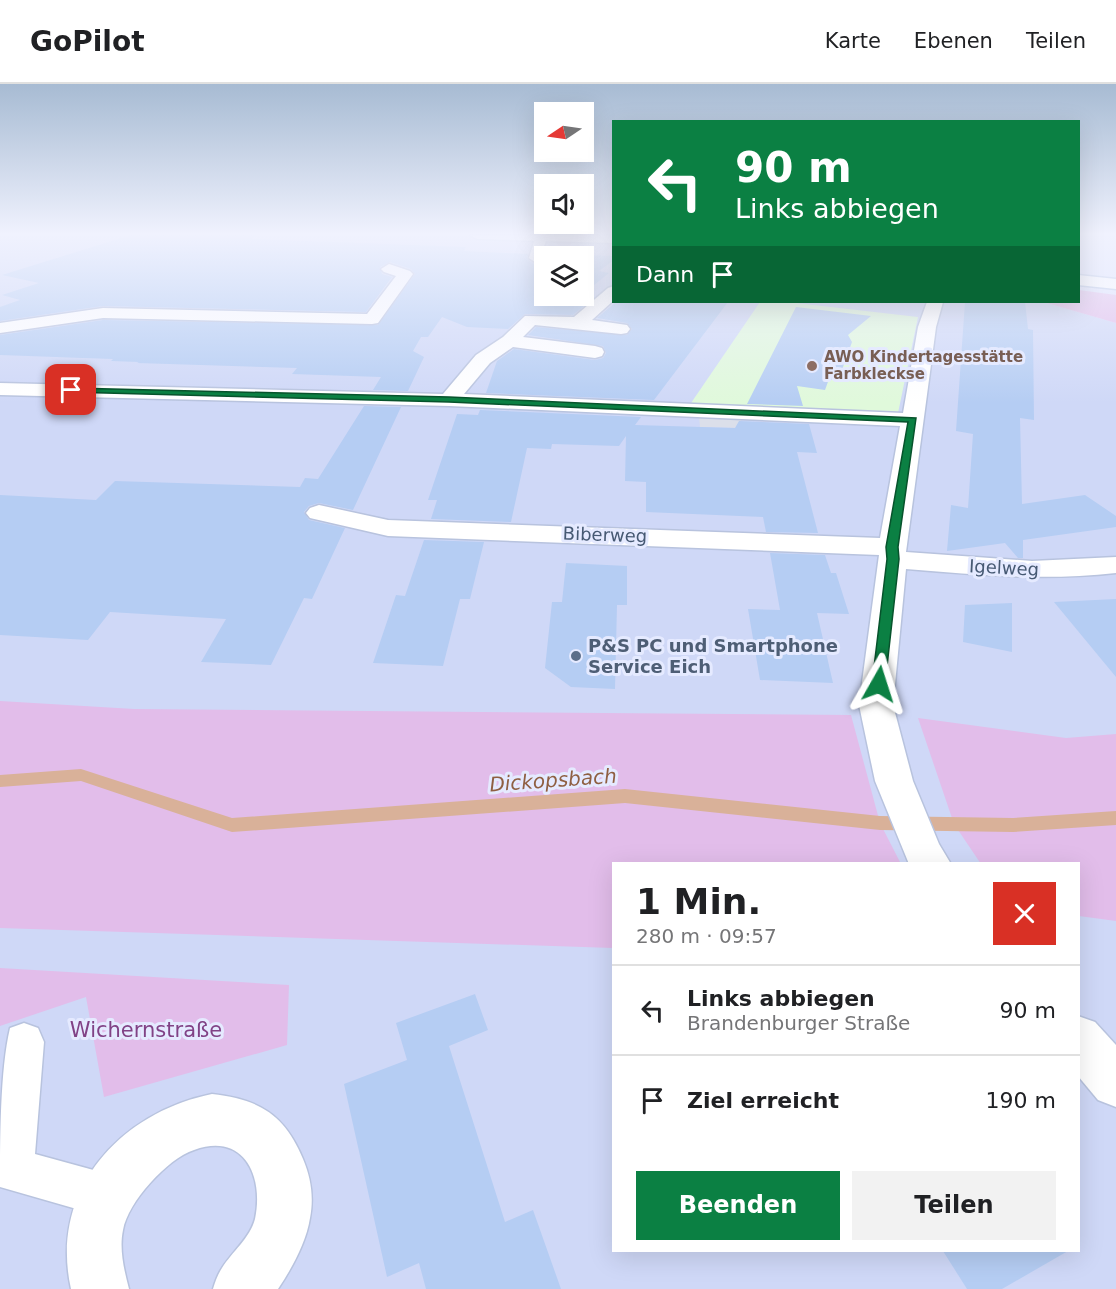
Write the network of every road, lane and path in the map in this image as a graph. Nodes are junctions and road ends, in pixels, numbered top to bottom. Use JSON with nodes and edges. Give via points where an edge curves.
{"nodes":[{"id":1,"x":392,"y":291,"type":"edge"},
{"id":2,"x":612,"y":293,"type":"edge"},
{"id":3,"x":935,"y":303,"type":"edge"},
{"id":4,"x":578,"y":324,"type":"junction"},
{"id":5,"x":0,"y":328,"type":"edge"},
{"id":6,"x":621,"y":329,"type":"dead end"},
{"id":7,"x":509,"y":341,"type":"junction"},
{"id":8,"x":595,"y":352,"type":"dead end"},
{"id":9,"x":0,"y":389,"type":"edge"},
{"id":10,"x":449,"y":400,"type":"junction"},
{"id":11,"x":912,"y":420,"type":"junction"},
{"id":12,"x":319,"y":513,"type":"dead end"},
{"id":13,"x":892,"y":553,"type":"junction"},
{"id":14,"x":1116,"y":565,"type":"edge"},
{"id":15,"x":927,"y":858,"type":"edge"},
{"id":16,"x":1080,"y":1041,"type":"edge"},
{"id":17,"x":24,"y":1042,"type":"dead end"},
{"id":18,"x":1116,"y":1082,"type":"edge"},
{"id":19,"x":108,"y":1196,"type":"junction"},
{"id":20,"x":256,"y":1281,"type":"edge"},
{"id":21,"x":100,"y":1289,"type":"edge"}],
"edges":[{"from":1,"to":5,"type":"street","via":[[372,319],[103,313]]},
{"from":2,"to":4,"type":"street"},
{"from":3,"to":11,"type":"street"},
{"from":4,"to":6,"type":"street"},
{"from":4,"to":7,"type":"street","via":[[531,320]]},
{"from":7,"to":8,"type":"street"},
{"from":7,"to":10,"type":"street","via":[[483,359]]},
{"from":9,"to":10,"type":"street"},
{"from":10,"to":11,"type":"street"},
{"from":11,"to":13,"type":"street"},
{"from":12,"to":13,"type":"street","name":"Biberweg","via":[[388,528]]},
{"from":13,"to":14,"type":"street","name":"Igelweg","via":[[1023,571]]},
{"from":13,"to":15,"type":"street","via":[[876,705],[894,781]]},
{"from":16,"to":18,"type":"street"},
{"from":17,"to":19,"type":"lane","via":[[12,1170]]},
{"from":19,"to":20,"type":"street","via":[[128,1168],[152,1145],[180,1129],[206,1121],[233,1122],[256,1131],[272,1149],[282,1172],[285,1201],[278,1233]]},
{"from":19,"to":21,"type":"street","via":[[95,1229],[93,1262]]}]}
